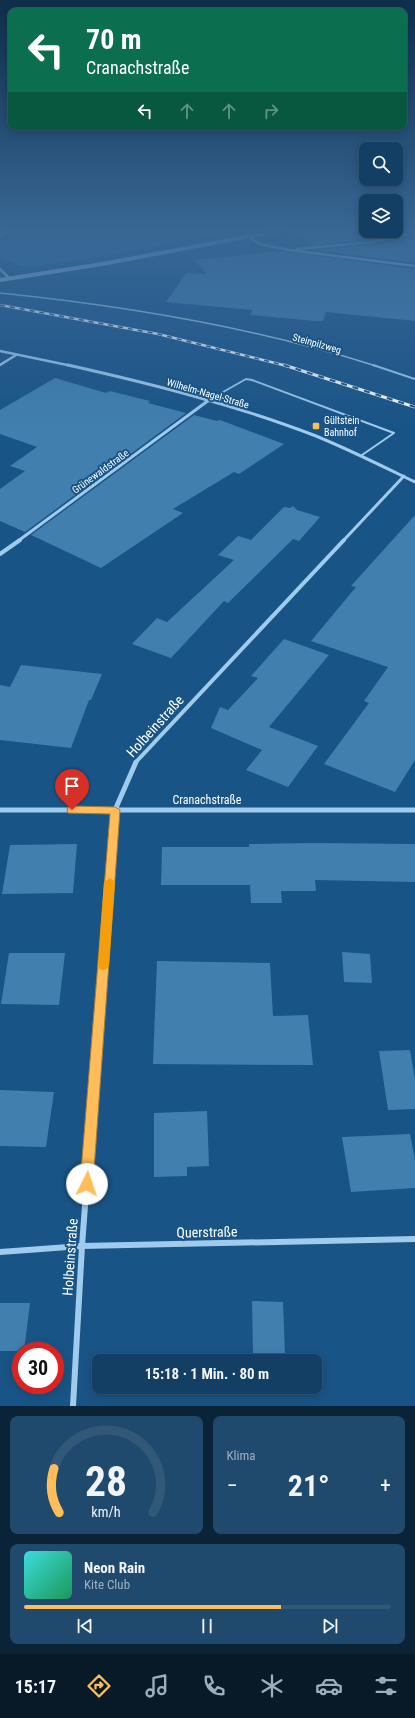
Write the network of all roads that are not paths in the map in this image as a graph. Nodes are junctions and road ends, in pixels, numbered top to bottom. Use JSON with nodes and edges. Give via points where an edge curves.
{"nodes":[{"id":1,"x":15,"y":295,"type":"edge"},
{"id":2,"x":0,"y":351,"type":"edge"},
{"id":3,"x":17,"y":355,"type":"junction"},
{"id":4,"x":0,"y":365,"type":"edge"},
{"id":5,"x":415,"y":380,"type":"edge"},
{"id":6,"x":209,"y":400,"type":"junction"},
{"id":7,"x":362,"y":455,"type":"junction"},
{"id":8,"x":404,"y":476,"type":"junction"},
{"id":9,"x":415,"y":482,"type":"edge"},
{"id":10,"x":0,"y":554,"type":"edge"},
{"id":11,"x":0,"y":810,"type":"edge"},
{"id":12,"x":115,"y":810,"type":"junction"},
{"id":13,"x":415,"y":810,"type":"edge"},
{"id":14,"x":415,"y":1239,"type":"edge"},
{"id":15,"x":82,"y":1246,"type":"junction"},
{"id":16,"x":0,"y":1252,"type":"edge"},
{"id":17,"x":73,"y":1406,"type":"edge"}],
"edges":[{"from":1,"to":5,"type":"lane","name":"Steinpilzweg","via":[[197,321],[288,342],[372,365]]},
{"from":2,"to":3,"type":"street","name":"Wilhelm-Nagel-Straße"},
{"from":3,"to":4,"type":"street"},
{"from":3,"to":6,"type":"street","name":"Wilhelm-Nagel-Straße"},
{"from":6,"to":7,"type":"street","name":"Wilhelm-Nagel-Straße"},
{"from":6,"to":7,"type":"lane","via":[[246,379],[252,380],[394,433]]},
{"from":6,"to":10,"type":"street","name":"Grünewaldstraße"},
{"from":7,"to":8,"type":"street","name":"Wilhelm-Nagel-Straße"},
{"from":8,"to":9,"type":"street","name":"Wilhelm-Nagel-Straße"},
{"from":8,"to":12,"type":"street","name":"Holbeinstraße","via":[[135,763]]},
{"from":11,"to":12,"type":"street","name":"Cranachstraße"},
{"from":12,"to":13,"type":"street","name":"Cranachstraße"},
{"from":12,"to":15,"type":"street","name":"Holbeinstraße"},
{"from":14,"to":15,"type":"street","name":"Querstraße"},
{"from":15,"to":16,"type":"street","name":"Querstraße"},
{"from":15,"to":17,"type":"street","name":"Holbeinstraße"}]}
